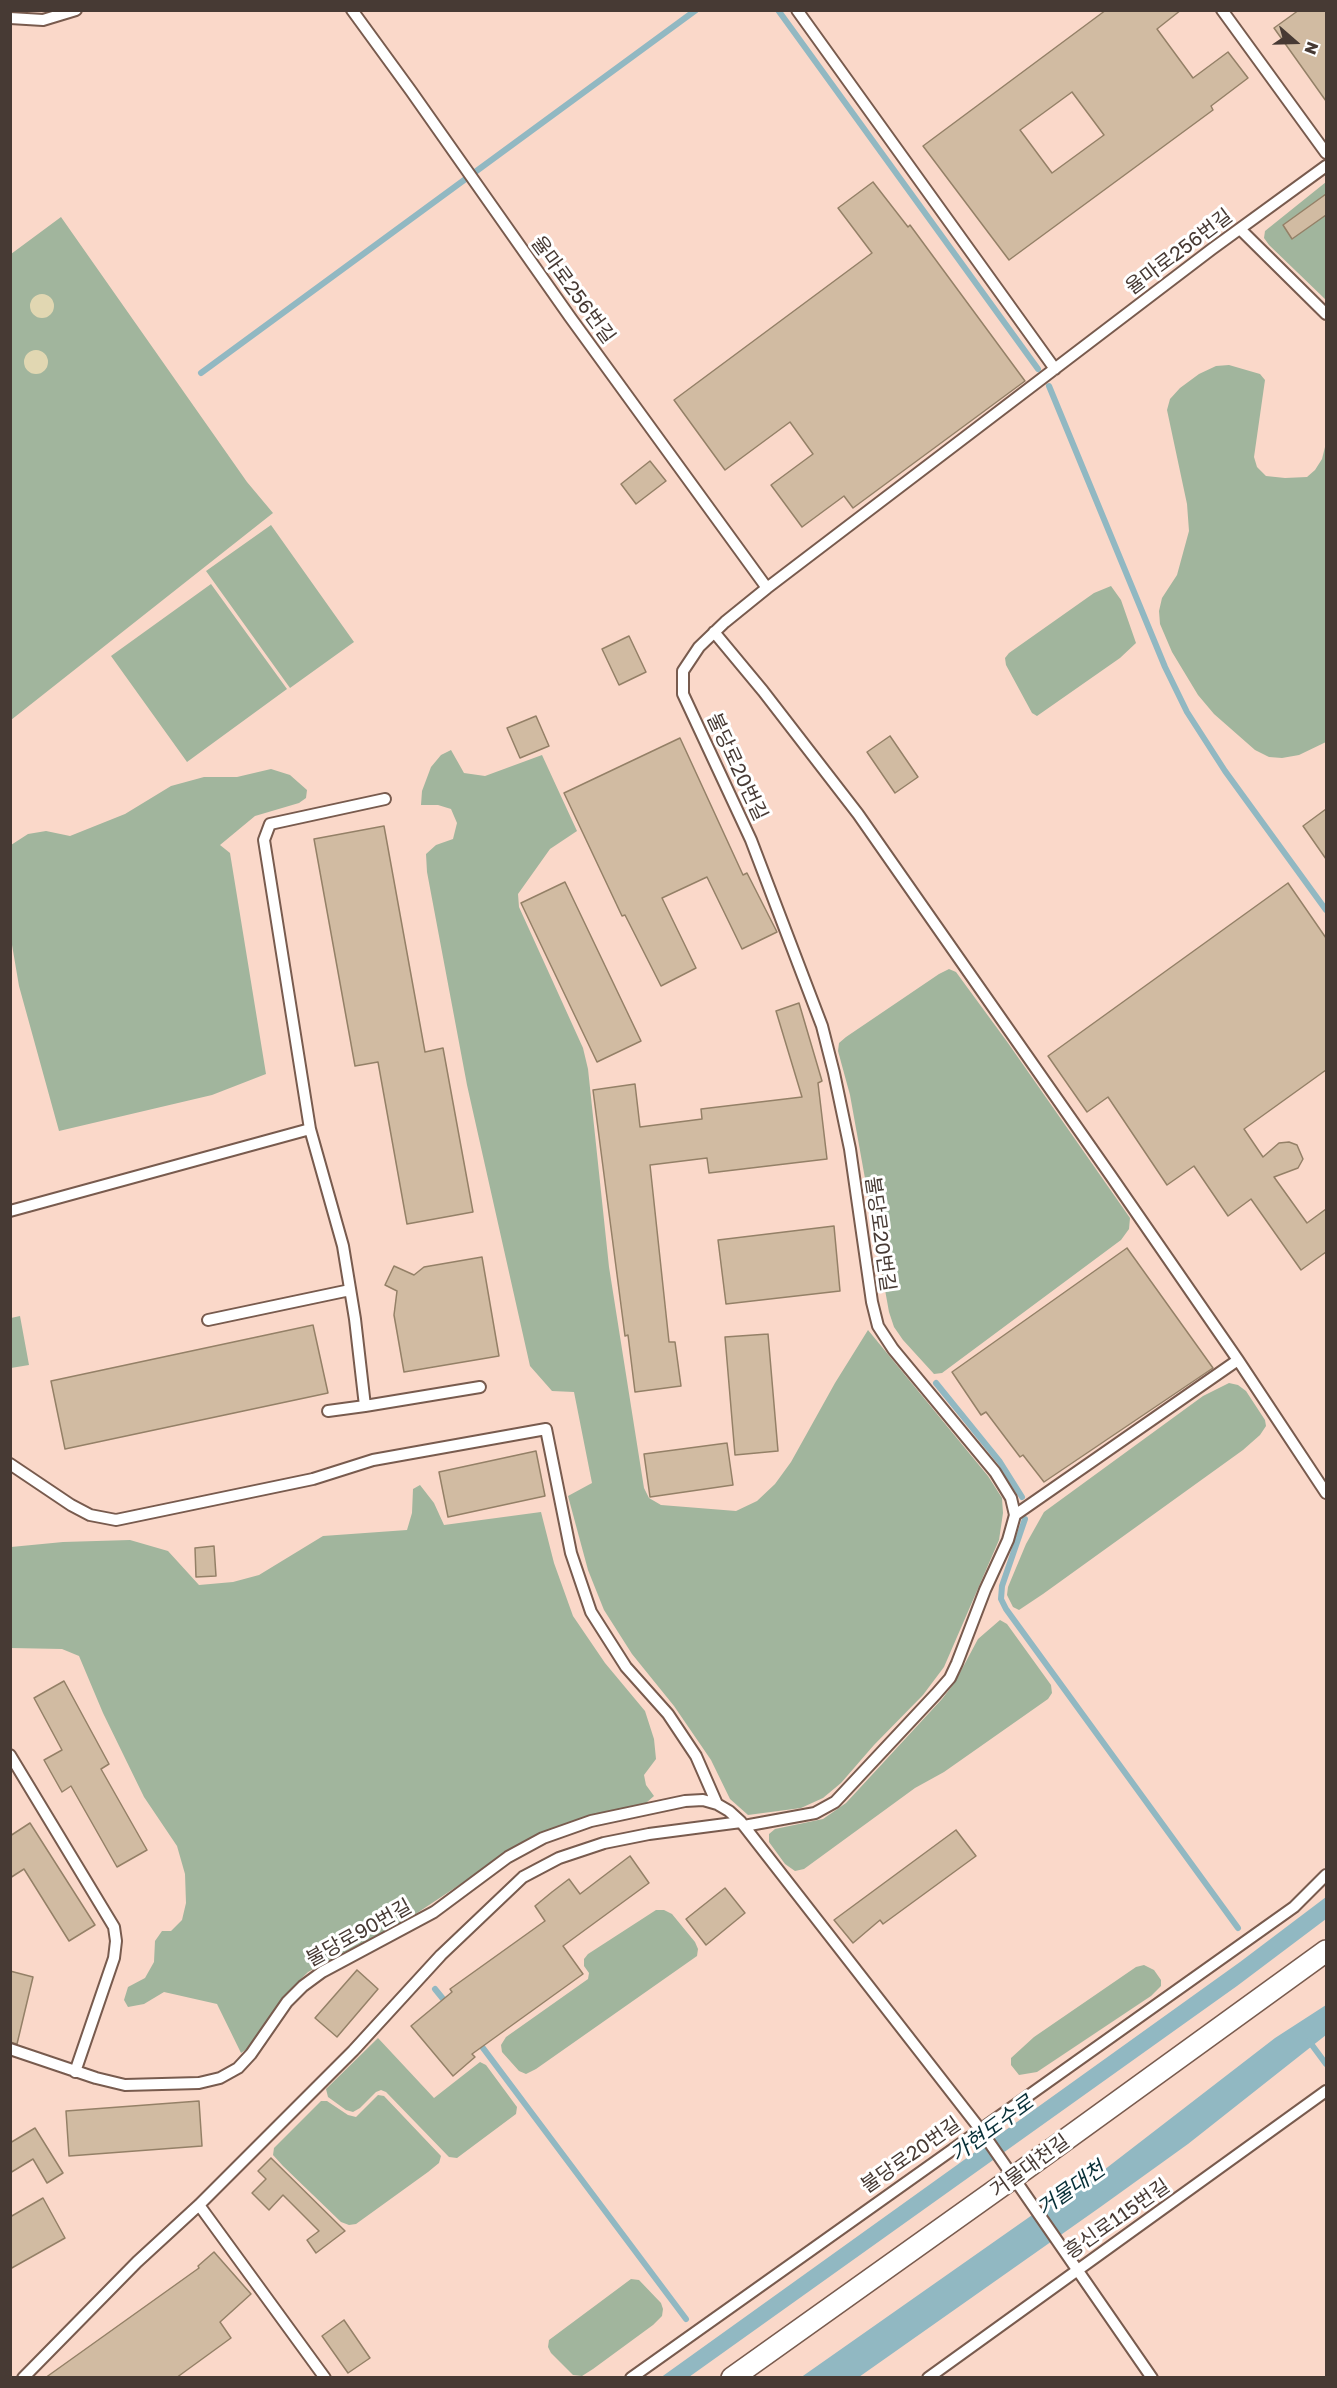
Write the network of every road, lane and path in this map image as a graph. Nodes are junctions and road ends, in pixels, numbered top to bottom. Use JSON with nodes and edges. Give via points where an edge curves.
{"nodes":[{"id":1,"x":75,"y":10,"type":"edge"},
{"id":2,"x":352,"y":10,"type":"edge"},
{"id":3,"x":797,"y":10,"type":"edge"},
{"id":4,"x":1222,"y":10,"type":"edge"},
{"id":5,"x":10,"y":18,"type":"edge"},
{"id":6,"x":1326,"y":153,"type":"edge"},
{"id":7,"x":1326,"y":166,"type":"edge"},
{"id":8,"x":1240,"y":229,"type":"junction"},
{"id":9,"x":1326,"y":314,"type":"edge"},
{"id":10,"x":1055,"y":369,"type":"junction"},
{"id":11,"x":767,"y":588,"type":"junction"},
{"id":12,"x":714,"y":632,"type":"junction"},
{"id":13,"x":683,"y":671,"type":"joint"},
{"id":14,"x":385,"y":799,"type":"dead end"},
{"id":15,"x":310,"y":1129,"type":"junction"},
{"id":16,"x":10,"y":1211,"type":"edge"},
{"id":17,"x":350,"y":1290,"type":"junction"},
{"id":18,"x":208,"y":1320,"type":"dead end"},
{"id":19,"x":1238,"y":1360,"type":"junction"},
{"id":20,"x":480,"y":1387,"type":"dead end"},
{"id":21,"x":365,"y":1406,"type":"junction"},
{"id":22,"x":328,"y":1412,"type":"dead end"},
{"id":23,"x":10,"y":1464,"type":"edge"},
{"id":24,"x":1326,"y":1493,"type":"edge"},
{"id":25,"x":1015,"y":1515,"type":"junction"},
{"id":26,"x":10,"y":1755,"type":"edge"},
{"id":27,"x":717,"y":1804,"type":"junction"},
{"id":28,"x":742,"y":1824,"type":"junction"},
{"id":29,"x":1326,"y":1875,"type":"edge"},
{"id":30,"x":1326,"y":1951,"type":"edge"},
{"id":31,"x":10,"y":2049,"type":"edge"},
{"id":32,"x":75,"y":2072,"type":"junction"},
{"id":33,"x":1326,"y":2091,"type":"edge"},
{"id":34,"x":983,"y":2133,"type":"junction"},
{"id":35,"x":1014,"y":2178,"type":"junction"},
{"id":36,"x":199,"y":2205,"type":"junction"},
{"id":37,"x":1074,"y":2265,"type":"junction"},
{"id":38,"x":23,"y":2378,"type":"edge"},
{"id":39,"x":325,"y":2378,"type":"edge"},
{"id":40,"x":631,"y":2378,"type":"edge"},
{"id":41,"x":732,"y":2378,"type":"edge"},
{"id":42,"x":928,"y":2378,"type":"edge"},
{"id":43,"x":1152,"y":2378,"type":"edge"}],
"edges":[{"from":1,"to":5,"type":"lane","via":[[43,20]]},
{"from":2,"to":11,"type":"lane","name":"율마로256번길"},
{"from":3,"to":10,"type":"lane"},
{"from":4,"to":6,"type":"lane"},
{"from":7,"to":8,"type":"lane","name":"율마로256번길"},
{"from":8,"to":9,"type":"lane"},
{"from":8,"to":10,"type":"lane","name":"율마로256번길"},
{"from":10,"to":11,"type":"lane","name":"율마로256번길"},
{"from":11,"to":12,"type":"lane","name":"율마로256번길"},
{"from":12,"to":13,"type":"lane","name":"율마로256번길"},
{"from":12,"to":19,"type":"lane","via":[[858,814]]},
{"from":13,"to":25,"type":"lane","name":"불당로20번길","via":[[683,694],[751,840],[822,1026],[850,1149],[878,1326],[995,1472],[1011,1498]]},
{"from":14,"to":15,"type":"lane","via":[[270,824],[264,840]]},
{"from":15,"to":16,"type":"lane"},
{"from":15,"to":17,"type":"lane","via":[[344,1246]]},
{"from":17,"to":18,"type":"lane"},
{"from":17,"to":21,"type":"lane"},
{"from":19,"to":24,"type":"lane"},
{"from":19,"to":25,"type":"lane"},
{"from":20,"to":21,"type":"lane"},
{"from":21,"to":22,"type":"lane"},
{"from":23,"to":27,"type":"lane","via":[[71,1505],[90,1515],[116,1520],[313,1479],[373,1460],[546,1429],[571,1553],[591,1612],[626,1667],[668,1714],[696,1756]]},
{"from":25,"to":28,"type":"lane","via":[[957,1663],[936,1694],[836,1802],[815,1813]]},
{"from":26,"to":32,"type":"lane","via":[[114,1927],[114,1958]]},
{"from":27,"to":28,"type":"lane"},
{"from":27,"to":32,"type":"lane","name":"불당로90번길","via":[[703,1800],[685,1802],[591,1821],[517,1852],[434,1912],[321,1972],[287,2002],[238,2068],[220,2078],[199,2083],[125,2085]]},
{"from":28,"to":34,"type":"lane"},
{"from":28,"to":36,"type":"lane","via":[[604,1843],[559,1858],[524,1877],[441,1955],[353,2051]]},
{"from":29,"to":34,"type":"lane","name":"불당로20번길","via":[[1294,1907]]},
{"from":30,"to":35,"type":"street","name":"거물대천길"},
{"from":31,"to":32,"type":"lane","name":"불당로90번길"},
{"from":33,"to":37,"type":"lane","name":"흥신로115번길","via":[[1225,2166]]},
{"from":34,"to":35,"type":"lane"},
{"from":34,"to":40,"type":"lane","name":"불당로20번길"},
{"from":35,"to":37,"type":"lane"},
{"from":35,"to":41,"type":"street","name":"거물대천길"},
{"from":36,"to":38,"type":"lane"},
{"from":36,"to":39,"type":"lane"},
{"from":37,"to":42,"type":"lane","name":"흥신로115번길"},
{"from":37,"to":43,"type":"lane"}]}
